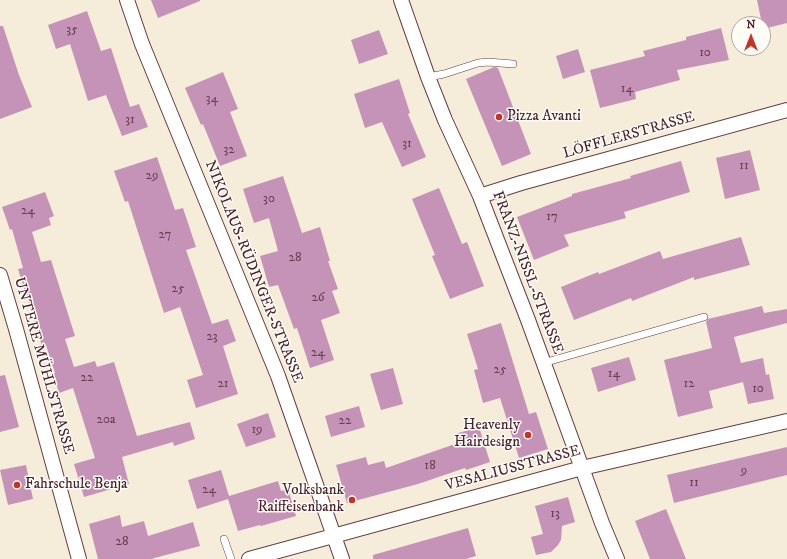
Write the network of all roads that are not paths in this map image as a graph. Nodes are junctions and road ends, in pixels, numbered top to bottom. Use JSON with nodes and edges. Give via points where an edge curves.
{"nodes":[{"id":1,"x":127,"y":0,"type":"edge"},
{"id":2,"x":401,"y":0,"type":"edge"},
{"id":3,"x":513,"y":64,"type":"dead end"},
{"id":4,"x":428,"y":77,"type":"junction"},
{"id":5,"x":787,"y":110,"type":"edge"},
{"id":6,"x":480,"y":196,"type":"junction"},
{"id":7,"x":0,"y":275,"type":"edge"},
{"id":8,"x":704,"y":317,"type":"dead end"},
{"id":9,"x":544,"y":363,"type":"junction"},
{"id":10,"x":787,"y":421,"type":"edge"},
{"id":11,"x":582,"y":468,"type":"junction"},
{"id":12,"x":333,"y":536,"type":"junction"},
{"id":13,"x":224,"y":539,"type":"dead end"},
{"id":14,"x":79,"y":559,"type":"edge"},
{"id":15,"x":231,"y":559,"type":"edge"},
{"id":16,"x":250,"y":559,"type":"edge"},
{"id":17,"x":342,"y":559,"type":"edge"},
{"id":18,"x":617,"y":559,"type":"edge"}],
"edges":[{"from":1,"to":12,"type":"street","name":"NIKOLAUS-RÜDINGER-STRASSE","via":[[142,44],[278,376]]},
{"from":2,"to":4,"type":"street","name":"FRANZ-NISSL-STRASSE"},
{"from":3,"to":4,"type":"lane","via":[[478,63]]},
{"from":4,"to":6,"type":"street","name":"FRANZ-NISSL-STRASSE"},
{"from":5,"to":6,"type":"street","name":"LÖFFLERSTRASSE"},
{"from":6,"to":9,"type":"street","name":"FRANZ-NISSL-STRASSE"},
{"from":7,"to":14,"type":"street","name":"UNTERE MÜHLSTRASSE"},
{"from":8,"to":9,"type":"lane"},
{"from":9,"to":11,"type":"street","name":"FRANZ-NISSL-STRASSE"},
{"from":10,"to":11,"type":"street","name":"VESALIUSSTRASSE"},
{"from":11,"to":12,"type":"street","name":"VESALIUSSTRASSE"},
{"from":11,"to":18,"type":"street","name":"FRANZ-NISSL-STRASSE"},
{"from":12,"to":16,"type":"street","name":"VESALIUSSTRASSE"},
{"from":12,"to":17,"type":"street","name":"NIKOLAUS-RÜDINGER-STRASSE"},
{"from":13,"to":15,"type":"lane"}]}
